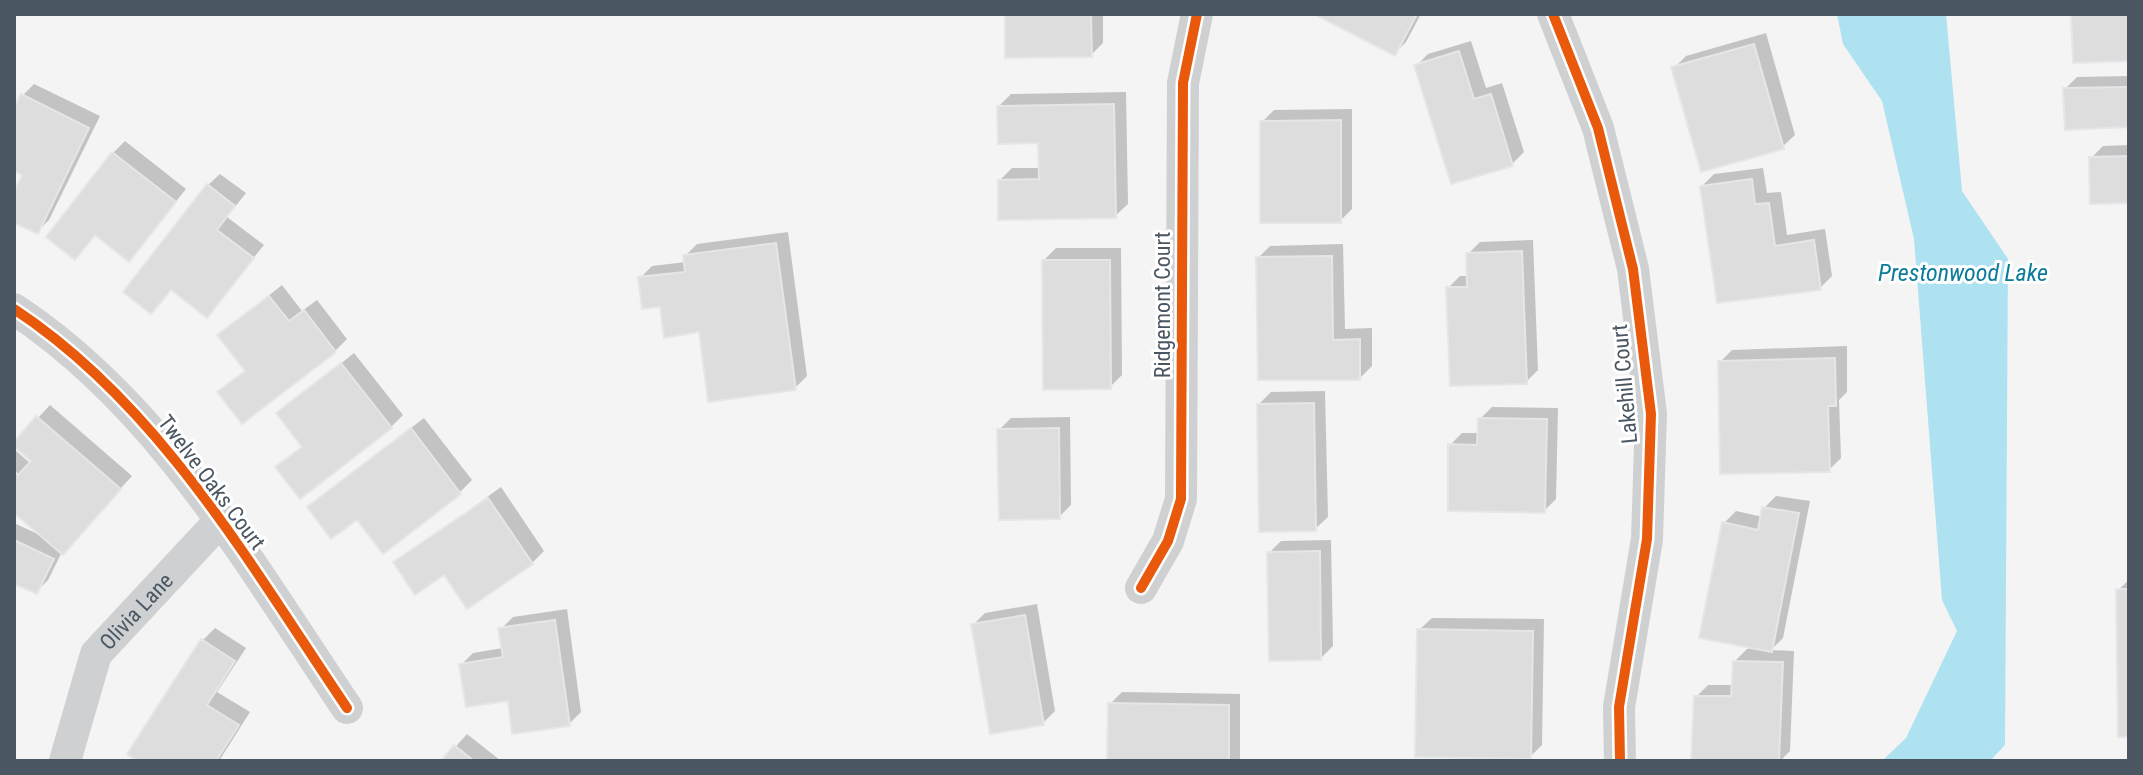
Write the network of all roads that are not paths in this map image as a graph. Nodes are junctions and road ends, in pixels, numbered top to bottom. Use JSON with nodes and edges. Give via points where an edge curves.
{"nodes":[{"id":1,"x":1197,"y":14,"type":"edge"},
{"id":2,"x":1553,"y":14,"type":"edge"},
{"id":3,"x":14,"y":309,"type":"edge"},
{"id":4,"x":220,"y":521,"type":"junction"},
{"id":5,"x":1141,"y":588,"type":"dead end"},
{"id":6,"x":347,"y":708,"type":"dead end"},
{"id":7,"x":65,"y":761,"type":"edge"},
{"id":8,"x":1620,"y":761,"type":"edge"}],
"edges":[{"from":1,"to":5,"type":"street","name":"Ridgemont Court","via":[[1183,83],[1181,499],[1168,541]]},
{"from":2,"to":8,"type":"street","name":"Lakehill Court","via":[[1598,128],[1633,269],[1651,414],[1647,539],[1619,707]]},
{"from":3,"to":4,"type":"street","name":"Twelve Oaks Court","via":[[94,371],[150,431]]},
{"from":4,"to":6,"type":"street","name":"Twelve Oaks Court"},
{"from":4,"to":7,"type":"street","name":"Olivia Lane","via":[[96,654]]}]}
